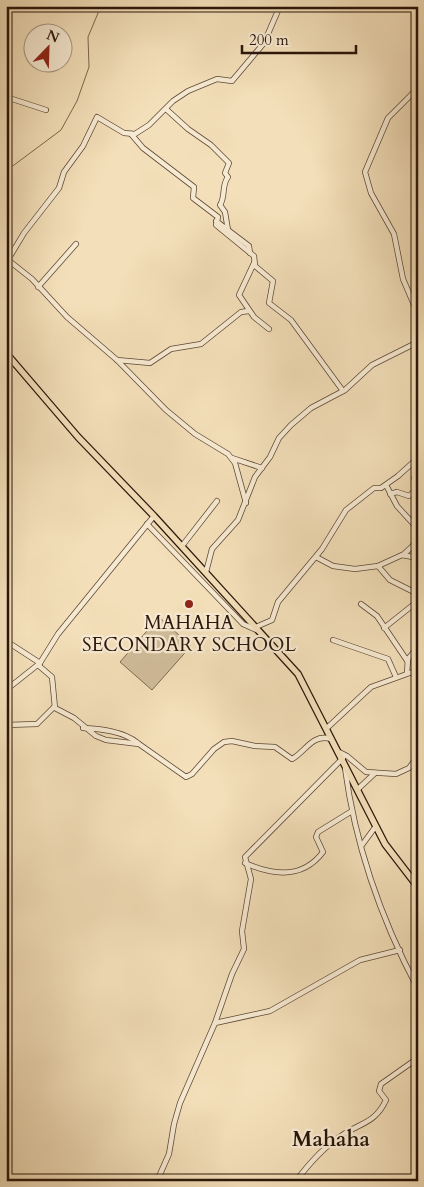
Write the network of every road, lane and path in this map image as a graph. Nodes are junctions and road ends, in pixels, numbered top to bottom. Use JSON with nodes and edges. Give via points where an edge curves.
{"nodes":[{"id":1,"x":280,"y":6,"type":"edge"},
{"id":2,"x":418,"y":88,"type":"edge"},
{"id":3,"x":6,"y":97,"type":"edge"},
{"id":4,"x":166,"y":109,"type":"junction"},
{"id":5,"x":46,"y":110,"type":"dead end"},
{"id":6,"x":131,"y":134,"type":"junction"},
{"id":7,"x":216,"y":221,"type":"junction"},
{"id":8,"x":228,"y":230,"type":"junction"},
{"id":9,"x":76,"y":244,"type":"dead end"},
{"id":10,"x":250,"y":253,"type":"junction"},
{"id":11,"x":7,"y":261,"type":"edge"},
{"id":12,"x":254,"y":263,"type":"junction"},
{"id":13,"x":38,"y":286,"type":"junction"},
{"id":14,"x":249,"y":310,"type":"junction"},
{"id":15,"x":418,"y":314,"type":"edge"},
{"id":16,"x":269,"y":329,"type":"dead end"},
{"id":17,"x":418,"y":342,"type":"edge"},
{"id":18,"x":6,"y":353,"type":"edge"},
{"id":19,"x":117,"y":360,"type":"junction"},
{"id":20,"x":343,"y":391,"type":"junction"},
{"id":21,"x":232,"y":458,"type":"junction"},
{"id":22,"x":418,"y":459,"type":"edge"},
{"id":23,"x":262,"y":468,"type":"junction"},
{"id":24,"x":418,"y":471,"type":"edge"},
{"id":25,"x":386,"y":485,"type":"junction"},
{"id":26,"x":417,"y":488,"type":"edge"},
{"id":27,"x":390,"y":494,"type":"junction"},
{"id":28,"x":217,"y":501,"type":"dead end"},
{"id":29,"x":246,"y":502,"type":"junction"},
{"id":30,"x":418,"y":503,"type":"edge"},
{"id":31,"x":154,"y":516,"type":"junction"},
{"id":32,"x":413,"y":523,"type":"junction"},
{"id":33,"x":147,"y":524,"type":"junction"},
{"id":34,"x":418,"y":529,"type":"edge"},
{"id":35,"x":418,"y":541,"type":"edge"},
{"id":36,"x":182,"y":546,"type":"junction"},
{"id":37,"x":404,"y":555,"type":"junction"},
{"id":38,"x":316,"y":557,"type":"junction"},
{"id":39,"x":418,"y":558,"type":"edge"},
{"id":40,"x":378,"y":566,"type":"junction"},
{"id":41,"x":206,"y":572,"type":"junction"},
{"id":42,"x":418,"y":594,"type":"edge"},
{"id":43,"x":418,"y":601,"type":"edge"},
{"id":44,"x":361,"y":604,"type":"dead end"},
{"id":45,"x":384,"y":628,"type":"junction"},
{"id":46,"x":258,"y":629,"type":"junction"},
{"id":47,"x":333,"y":640,"type":"dead end"},
{"id":48,"x":6,"y":641,"type":"edge"},
{"id":49,"x":418,"y":647,"type":"edge"},
{"id":50,"x":408,"y":662,"type":"junction"},
{"id":51,"x":39,"y":664,"type":"junction"},
{"id":52,"x":418,"y":670,"type":"edge"},
{"id":53,"x":407,"y":673,"type":"junction"},
{"id":54,"x":396,"y":677,"type":"junction"},
{"id":55,"x":6,"y":690,"type":"edge"},
{"id":56,"x":54,"y":707,"type":"junction"},
{"id":57,"x":6,"y":725,"type":"edge"},
{"id":58,"x":83,"y":728,"type":"junction"},
{"id":59,"x":326,"y":728,"type":"junction"},
{"id":60,"x":332,"y":739,"type":"junction"},
{"id":61,"x":139,"y":744,"type":"junction"},
{"id":62,"x":418,"y":756,"type":"edge"},
{"id":63,"x":342,"y":757,"type":"junction"},
{"id":64,"x":375,"y":773,"type":"junction"},
{"id":65,"x":358,"y":789,"type":"junction"},
{"id":66,"x":352,"y":811,"type":"junction"},
{"id":67,"x":376,"y":826,"type":"junction"},
{"id":68,"x":362,"y":845,"type":"junction"},
{"id":69,"x":245,"y":863,"type":"junction"},
{"id":70,"x":418,"y":887,"type":"edge"},
{"id":71,"x":400,"y":950,"type":"junction"},
{"id":72,"x":416,"y":979,"type":"edge"},
{"id":73,"x":418,"y":988,"type":"edge"},
{"id":74,"x":215,"y":1023,"type":"junction"},
{"id":75,"x":418,"y":1058,"type":"edge"},
{"id":76,"x":157,"y":1181,"type":"edge"},
{"id":77,"x":296,"y":1181,"type":"edge"}],
"edges":[{"from":1,"to":4,"type":"street","via":[[264,43],[237,77],[230,82],[220,79],[205,83],[182,94]]},
{"from":2,"to":15,"type":"street","via":[[388,118],[364,172],[371,193],[394,234],[405,284]]},
{"from":3,"to":5,"type":"street"},
{"from":4,"to":6,"type":"street","via":[[140,131]]},
{"from":4,"to":8,"type":"street","via":[[229,163],[220,205],[225,212]]},
{"from":6,"to":7,"type":"street","via":[[142,148],[194,187],[193,198],[217,216]]},
{"from":6,"to":11,"type":"street","via":[[97,117],[84,146],[64,172],[59,188]]},
{"from":7,"to":8,"type":"street"},
{"from":7,"to":10,"type":"street","via":[[218,228]]},
{"from":8,"to":10,"type":"street","via":[[249,246]]},
{"from":9,"to":13,"type":"street"},
{"from":10,"to":12,"type":"street","via":[[255,256]]},
{"from":11,"to":13,"type":"street"},
{"from":12,"to":14,"type":"street","via":[[239,295]]},
{"from":12,"to":20,"type":"street","via":[[273,281],[269,303],[291,320]]},
{"from":13,"to":19,"type":"street","via":[[67,317]]},
{"from":14,"to":16,"type":"street"},
{"from":14,"to":19,"type":"street","via":[[241,312],[201,344],[171,349],[150,363]]},
{"from":17,"to":20,"type":"street","via":[[372,365]]},
{"from":18,"to":31,"type":"main road","via":[[66,424]]},
{"from":19,"to":21,"type":"street","via":[[150,396],[179,421]]},
{"from":20,"to":23,"type":"street","via":[[311,408],[291,425],[279,438]]},
{"from":21,"to":23,"type":"street"},
{"from":21,"to":29,"type":"street"},
{"from":22,"to":25,"type":"street"},
{"from":23,"to":29,"type":"street","via":[[255,477]]},
{"from":24,"to":26,"type":"street","via":[[414,478]]},
{"from":25,"to":27,"type":"street"},
{"from":25,"to":38,"type":"street","via":[[374,488],[349,507]]},
{"from":26,"to":27,"type":"street","via":[[409,496],[397,492]]},
{"from":26,"to":30,"type":"street"},
{"from":27,"to":32,"type":"street"},
{"from":28,"to":36,"type":"street"},
{"from":29,"to":41,"type":"street","via":[[238,520],[212,549]]},
{"from":30,"to":32,"type":"street"},
{"from":31,"to":33,"type":"street"},
{"from":31,"to":36,"type":"main road"},
{"from":32,"to":34,"type":"street"},
{"from":33,"to":46,"type":"street","via":[[243,624]]},
{"from":33,"to":51,"type":"street","via":[[58,634]]},
{"from":35,"to":37,"type":"street"},
{"from":36,"to":41,"type":"main road"},
{"from":37,"to":39,"type":"street"},
{"from":37,"to":40,"type":"street"},
{"from":38,"to":40,"type":"street","via":[[333,566],[355,569]]},
{"from":38,"to":46,"type":"street","via":[[278,602],[272,620]]},
{"from":40,"to":42,"type":"street","via":[[390,580]]},
{"from":41,"to":46,"type":"main road"},
{"from":43,"to":45,"type":"street"},
{"from":44,"to":45,"type":"street","via":[[377,616]]},
{"from":45,"to":50,"type":"street"},
{"from":46,"to":59,"type":"main road","via":[[305,683]]},
{"from":47,"to":54,"type":"street","via":[[388,659]]},
{"from":48,"to":51,"type":"street"},
{"from":49,"to":50,"type":"street"},
{"from":50,"to":53,"type":"street"},
{"from":51,"to":55,"type":"street"},
{"from":51,"to":56,"type":"street","via":[[52,677]]},
{"from":52,"to":53,"type":"street"},
{"from":53,"to":54,"type":"street"},
{"from":54,"to":59,"type":"street","via":[[362,693]]},
{"from":56,"to":57,"type":"street","via":[[37,724]]},
{"from":56,"to":58,"type":"street","via":[[74,718]]},
{"from":58,"to":61,"type":"street","via":[[106,740]]},
{"from":58,"to":61,"type":"street","via":[[95,727],[124,734]]},
{"from":59,"to":60,"type":"main road"},
{"from":60,"to":61,"type":"street","via":[[316,739],[293,759],[275,747],[240,741],[224,742],[187,777]]},
{"from":60,"to":63,"type":"main road"},
{"from":62,"to":64,"type":"street","via":[[401,774]]},
{"from":63,"to":64,"type":"street","via":[[347,756],[362,770]]},
{"from":63,"to":65,"type":"main road"},
{"from":63,"to":66,"type":"street"},
{"from":63,"to":69,"type":"street","via":[[247,855]]},
{"from":64,"to":65,"type":"street"},
{"from":65,"to":67,"type":"main road"},
{"from":66,"to":68,"type":"street"},
{"from":66,"to":69,"type":"street","via":[[318,832],[317,840],[323,852],[300,869],[284,874],[271,873]]},
{"from":67,"to":68,"type":"street"},
{"from":67,"to":70,"type":"main road","via":[[394,857]]},
{"from":68,"to":71,"type":"street","via":[[380,906]]},
{"from":69,"to":74,"type":"street","via":[[251,879],[243,920],[244,949]]},
{"from":71,"to":72,"type":"street"},
{"from":71,"to":74,"type":"street","via":[[360,960],[270,1010]]},
{"from":72,"to":73,"type":"street"},
{"from":74,"to":76,"type":"street","via":[[180,1104],[169,1154]]},
{"from":75,"to":77,"type":"street","via":[[380,1084],[379,1091],[386,1100],[370,1122],[338,1138]]}]}
